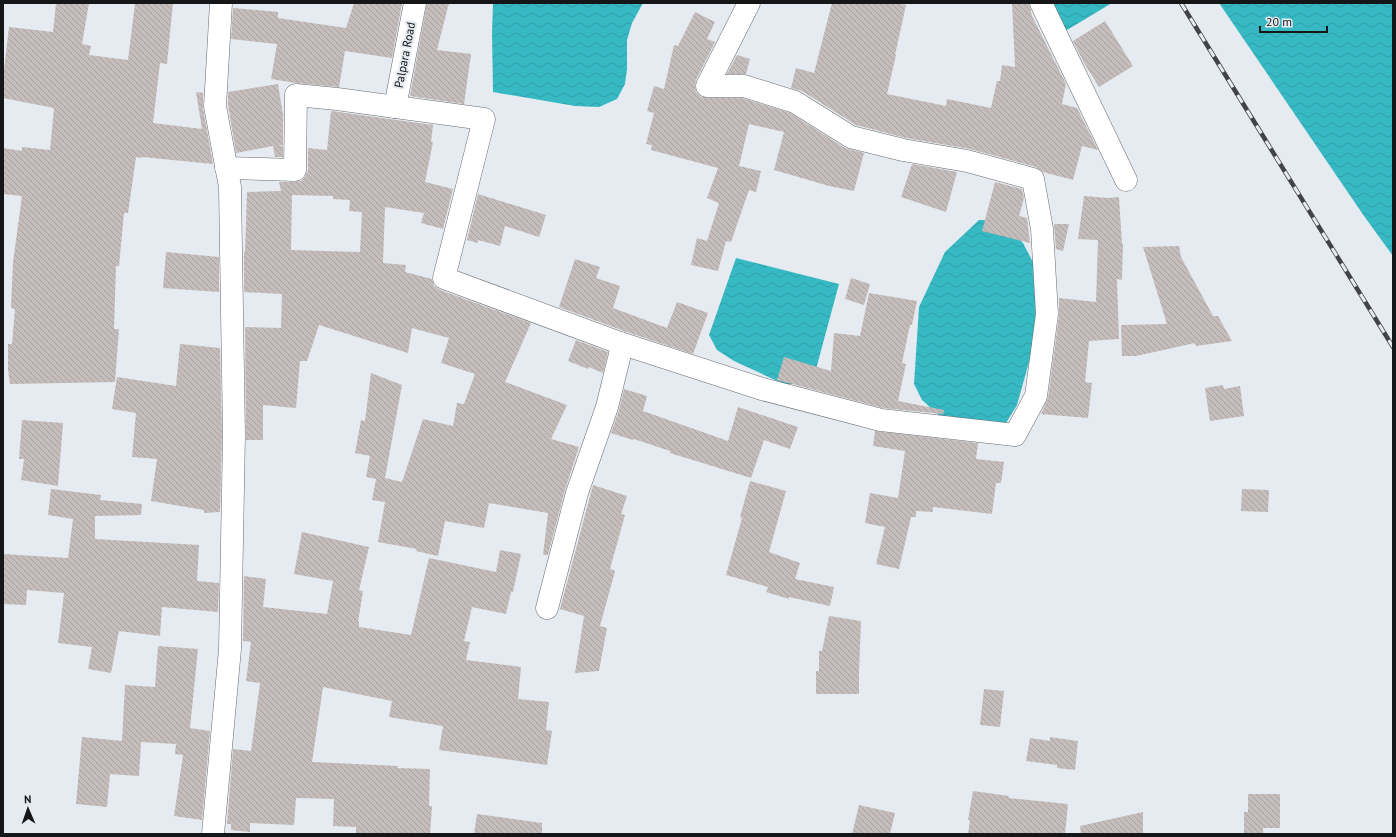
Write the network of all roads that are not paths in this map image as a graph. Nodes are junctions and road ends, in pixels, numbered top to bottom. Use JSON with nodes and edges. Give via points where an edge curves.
{"nodes":[{"id":1,"x":221,"y":3,"type":"edge"},
{"id":2,"x":415,"y":3,"type":"edge"},
{"id":3,"x":749,"y":3,"type":"edge"},
{"id":4,"x":1041,"y":3,"type":"edge"},
{"id":5,"x":394,"y":107,"type":"junction"},
{"id":6,"x":226,"y":168,"type":"junction"},
{"id":7,"x":1126,"y":180,"type":"dead end"},
{"id":8,"x":620,"y":343,"type":"junction"},
{"id":9,"x":547,"y":608,"type":"dead end"},
{"id":10,"x":213,"y":834,"type":"edge"}],
"edges":[{"from":1,"to":6,"type":"street","via":[[215,106]]},
{"from":2,"to":5,"type":"street","name":"Palpara Road"},
{"from":3,"to":8,"type":"street","via":[[707,86],[744,86],[795,102],[851,137],[903,150],[967,161],[1033,179],[1042,229],[1047,314],[1036,396],[1015,435],[881,420],[762,389]]},
{"from":4,"to":7,"type":"street"},
{"from":5,"to":6,"type":"street","via":[[296,95],[296,170]]},
{"from":5,"to":8,"type":"street","via":[[484,120],[444,278]]},
{"from":6,"to":10,"type":"street","via":[[230,187],[234,435],[230,649]]},
{"from":8,"to":9,"type":"street","via":[[621,350],[606,407],[577,493]]}]}
